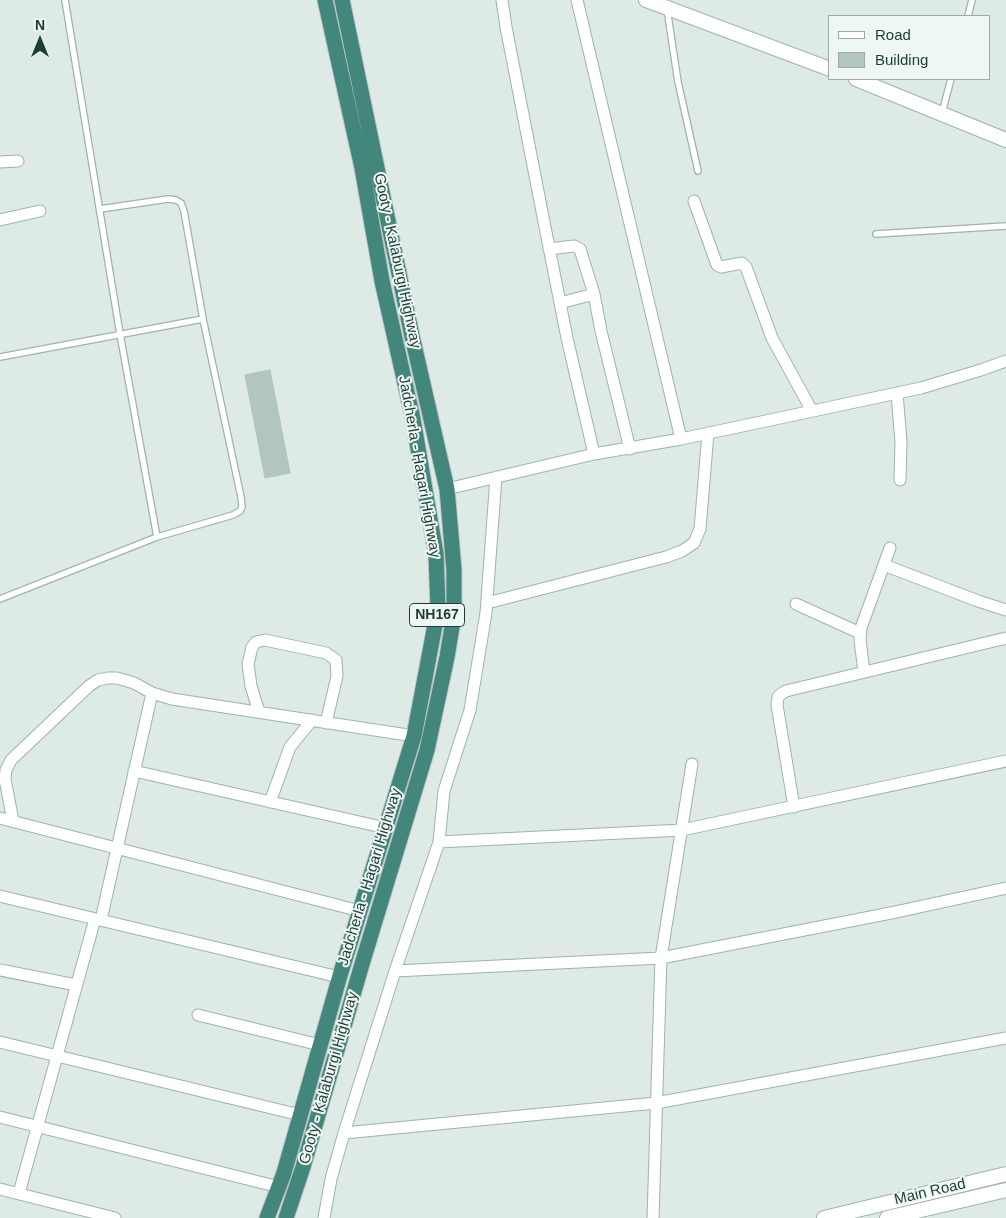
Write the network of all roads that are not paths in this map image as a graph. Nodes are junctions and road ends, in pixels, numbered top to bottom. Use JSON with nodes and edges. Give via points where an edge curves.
{"nodes":[{"id":1,"x":65,"y":0,"type":"edge"},
{"id":2,"x":325,"y":0,"type":"edge"},
{"id":3,"x":342,"y":0,"type":"edge"},
{"id":4,"x":502,"y":0,"type":"edge"},
{"id":5,"x":577,"y":0,"type":"edge"},
{"id":6,"x":646,"y":0,"type":"edge"},
{"id":7,"x":972,"y":0,"type":"edge"},
{"id":8,"x":667,"y":7,"type":"junction"},
{"id":9,"x":968,"y":15,"type":"edge"},
{"id":10,"x":828,"y":68,"type":"edge"},
{"id":11,"x":858,"y":80,"type":"edge"},
{"id":12,"x":952,"y":80,"type":"edge"},
{"id":13,"x":942,"y":114,"type":"junction"},
{"id":14,"x":1006,"y":140,"type":"edge"},
{"id":15,"x":18,"y":161,"type":"dead end"},
{"id":16,"x":0,"y":162,"type":"edge"},
{"id":17,"x":698,"y":172,"type":"dead end"},
{"id":18,"x":694,"y":201,"type":"dead end"},
{"id":19,"x":100,"y":209,"type":"junction"},
{"id":20,"x":40,"y":212,"type":"dead end"},
{"id":21,"x":0,"y":220,"type":"edge"},
{"id":22,"x":1006,"y":226,"type":"edge"},
{"id":23,"x":876,"y":234,"type":"dead end"},
{"id":24,"x":549,"y":249,"type":"junction"},
{"id":25,"x":594,"y":294,"type":"junction"},
{"id":26,"x":560,"y":303,"type":"junction"},
{"id":27,"x":203,"y":319,"type":"junction"},
{"id":28,"x":120,"y":334,"type":"junction"},
{"id":29,"x":0,"y":357,"type":"edge"},
{"id":30,"x":1006,"y":361,"type":"edge"},
{"id":31,"x":897,"y":393,"type":"junction"},
{"id":32,"x":812,"y":411,"type":"junction"},
{"id":33,"x":708,"y":433,"type":"junction"},
{"id":34,"x":681,"y":439,"type":"junction"},
{"id":35,"x":630,"y":449,"type":"junction"},
{"id":36,"x":594,"y":454,"type":"junction"},
{"id":37,"x":496,"y":477,"type":"junction"},
{"id":38,"x":900,"y":480,"type":"dead end"},
{"id":39,"x":447,"y":489,"type":"junction"},
{"id":40,"x":157,"y":537,"type":"junction"},
{"id":41,"x":890,"y":548,"type":"dead end"},
{"id":42,"x":884,"y":565,"type":"junction"},
{"id":43,"x":0,"y":599,"type":"edge"},
{"id":44,"x":487,"y":603,"type":"junction"},
{"id":45,"x":796,"y":604,"type":"dead end"},
{"id":46,"x":1006,"y":610,"type":"edge"},
{"id":47,"x":860,"y":633,"type":"junction"},
{"id":48,"x":1006,"y":638,"type":"edge"},
{"id":49,"x":864,"y":672,"type":"junction"},
{"id":50,"x":152,"y":693,"type":"junction"},
{"id":51,"x":259,"y":712,"type":"junction"},
{"id":52,"x":312,"y":720,"type":"junction"},
{"id":53,"x":326,"y":722,"type":"junction"},
{"id":54,"x":414,"y":736,"type":"junction"},
{"id":55,"x":1006,"y":761,"type":"edge"},
{"id":56,"x":692,"y":764,"type":"dead end"},
{"id":57,"x":134,"y":771,"type":"junction"},
{"id":58,"x":270,"y":802,"type":"junction"},
{"id":59,"x":794,"y":807,"type":"junction"},
{"id":60,"x":0,"y":818,"type":"edge"},
{"id":61,"x":13,"y":821,"type":"junction"},
{"id":62,"x":386,"y":828,"type":"junction"},
{"id":63,"x":682,"y":830,"type":"junction"},
{"id":64,"x":439,"y":842,"type":"junction"},
{"id":65,"x":117,"y":847,"type":"junction"},
{"id":66,"x":1006,"y":888,"type":"edge"},
{"id":67,"x":0,"y":896,"type":"edge"},
{"id":68,"x":360,"y":910,"type":"junction"},
{"id":69,"x":98,"y":919,"type":"junction"},
{"id":70,"x":661,"y":958,"type":"junction"},
{"id":71,"x":0,"y":970,"type":"edge"},
{"id":72,"x":395,"y":972,"type":"junction"},
{"id":73,"x":340,"y":977,"type":"junction"},
{"id":74,"x":76,"y":985,"type":"junction"},
{"id":75,"x":198,"y":1015,"type":"dead end"},
{"id":76,"x":1006,"y":1038,"type":"edge"},
{"id":77,"x":0,"y":1042,"type":"edge"},
{"id":78,"x":320,"y":1046,"type":"junction"},
{"id":79,"x":57,"y":1056,"type":"junction"},
{"id":80,"x":656,"y":1103,"type":"junction"},
{"id":81,"x":300,"y":1116,"type":"junction"},
{"id":82,"x":0,"y":1117,"type":"edge"},
{"id":83,"x":38,"y":1125,"type":"junction"},
{"id":84,"x":344,"y":1133,"type":"junction"},
{"id":85,"x":1006,"y":1174,"type":"edge"},
{"id":86,"x":279,"y":1187,"type":"junction"},
{"id":87,"x":0,"y":1189,"type":"edge"},
{"id":88,"x":1006,"y":1190,"type":"edge"},
{"id":89,"x":19,"y":1193,"type":"junction"},
{"id":90,"x":101,"y":1216,"type":"edge"},
{"id":91,"x":115,"y":1218,"type":"edge"},
{"id":92,"x":267,"y":1218,"type":"edge"},
{"id":93,"x":286,"y":1218,"type":"edge"},
{"id":94,"x":324,"y":1218,"type":"edge"},
{"id":95,"x":653,"y":1218,"type":"edge"},
{"id":96,"x":824,"y":1218,"type":"edge"},
{"id":97,"x":887,"y":1218,"type":"edge"}],
"edges":[{"from":1,"to":19,"type":"lane"},
{"from":2,"to":54,"type":"highway","name":"Jadcherla - Hagari Highway","number":"NH167","via":[[413,419],[436,554],[438,610]]},
{"from":3,"to":39,"type":"highway","name":"Gooty - Kalaburgi Highway","number":"NH167"},
{"from":4,"to":24,"type":"street"},
{"from":5,"to":34,"type":"street"},
{"from":6,"to":8,"type":"street"},
{"from":7,"to":9,"type":"lane"},
{"from":8,"to":10,"type":"street"},
{"from":8,"to":17,"type":"lane","via":[[678,82]]},
{"from":11,"to":13,"type":"street"},
{"from":12,"to":13,"type":"lane"},
{"from":13,"to":14,"type":"street"},
{"from":15,"to":16,"type":"street"},
{"from":18,"to":32,"type":"street","via":[[717,265],[742,264],[746,268],[772,338]]},
{"from":19,"to":27,"type":"lane","via":[[168,199],[181,203]]},
{"from":19,"to":28,"type":"lane"},
{"from":20,"to":21,"type":"street"},
{"from":22,"to":23,"type":"lane"},
{"from":24,"to":25,"type":"street","via":[[579,248]]},
{"from":24,"to":26,"type":"street"},
{"from":25,"to":26,"type":"street"},
{"from":25,"to":35,"type":"street"},
{"from":26,"to":36,"type":"street"},
{"from":27,"to":28,"type":"lane"},
{"from":27,"to":40,"type":"lane","via":[[242,507],[233,515]]},
{"from":28,"to":29,"type":"lane"},
{"from":28,"to":40,"type":"lane"},
{"from":30,"to":31,"type":"street"},
{"from":31,"to":32,"type":"street"},
{"from":31,"to":38,"type":"street"},
{"from":32,"to":33,"type":"street"},
{"from":33,"to":34,"type":"street"},
{"from":33,"to":44,"type":"street","via":[[700,529],[694,542],[666,557]]},
{"from":34,"to":35,"type":"street"},
{"from":35,"to":36,"type":"street"},
{"from":36,"to":37,"type":"street"},
{"from":37,"to":39,"type":"street"},
{"from":37,"to":44,"type":"street"},
{"from":39,"to":93,"type":"highway","name":"Gooty - Kalaburgi Highway","number":"NH167","via":[[454,615],[427,750],[304,1167]]},
{"from":40,"to":43,"type":"lane"},
{"from":41,"to":42,"type":"street"},
{"from":42,"to":46,"type":"street"},
{"from":42,"to":47,"type":"street"},
{"from":44,"to":64,"type":"street","via":[[470,710],[444,791]]},
{"from":45,"to":47,"type":"street"},
{"from":47,"to":49,"type":"street"},
{"from":48,"to":49,"type":"street"},
{"from":49,"to":59,"type":"street","via":[[786,691],[778,697]]},
{"from":50,"to":51,"type":"street"},
{"from":50,"to":57,"type":"street"},
{"from":50,"to":61,"type":"street","via":[[134,682],[117,678],[98,680],[89,686],[11,760],[5,779]]},
{"from":51,"to":52,"type":"street"},
{"from":51,"to":53,"type":"street","via":[[248,664],[252,647],[265,640],[326,653],[336,660],[337,676]]},
{"from":52,"to":53,"type":"street"},
{"from":52,"to":58,"type":"street","via":[[290,747]]},
{"from":53,"to":54,"type":"street"},
{"from":54,"to":62,"type":"highway","name":"Jadcherla - Hagari Highway","number":"NH167"},
{"from":55,"to":59,"type":"street"},
{"from":56,"to":63,"type":"street"},
{"from":57,"to":58,"type":"street"},
{"from":57,"to":65,"type":"street"},
{"from":58,"to":62,"type":"street"},
{"from":59,"to":63,"type":"street"},
{"from":60,"to":61,"type":"street"},
{"from":61,"to":65,"type":"street"},
{"from":62,"to":68,"type":"highway","name":"Jadcherla - Hagari Highway","number":"NH167"},
{"from":63,"to":64,"type":"street"},
{"from":63,"to":70,"type":"street"},
{"from":64,"to":72,"type":"street"},
{"from":65,"to":68,"type":"street"},
{"from":65,"to":69,"type":"street"},
{"from":66,"to":70,"type":"street"},
{"from":67,"to":69,"type":"street"},
{"from":68,"to":73,"type":"highway","name":"Jadcherla - Hagari Highway","number":"NH167"},
{"from":69,"to":73,"type":"street"},
{"from":69,"to":74,"type":"street"},
{"from":70,"to":72,"type":"street"},
{"from":70,"to":80,"type":"street"},
{"from":71,"to":74,"type":"street"},
{"from":72,"to":84,"type":"street"},
{"from":73,"to":78,"type":"highway","name":"Jadcherla - Hagari Highway","number":"NH167"},
{"from":74,"to":79,"type":"street"},
{"from":75,"to":78,"type":"street"},
{"from":76,"to":80,"type":"street"},
{"from":77,"to":79,"type":"street"},
{"from":78,"to":81,"type":"highway","name":"Jadcherla - Hagari Highway","number":"NH167"},
{"from":79,"to":81,"type":"street"},
{"from":79,"to":83,"type":"street"},
{"from":80,"to":84,"type":"street"},
{"from":80,"to":95,"type":"street"},
{"from":81,"to":86,"type":"highway","name":"Jadcherla - Hagari Highway","number":"NH167"},
{"from":82,"to":83,"type":"street"},
{"from":83,"to":86,"type":"street"},
{"from":83,"to":89,"type":"street"},
{"from":84,"to":94,"type":"street"},
{"from":85,"to":96,"type":"street","name":"Main Road"},
{"from":86,"to":92,"type":"highway","name":"Jadcherla - Hagari Highway","number":"NH167"},
{"from":87,"to":89,"type":"street"},
{"from":88,"to":97,"type":"street","name":"Main Road"},
{"from":89,"to":90,"type":"street"},
{"from":90,"to":91,"type":"street"}]}
